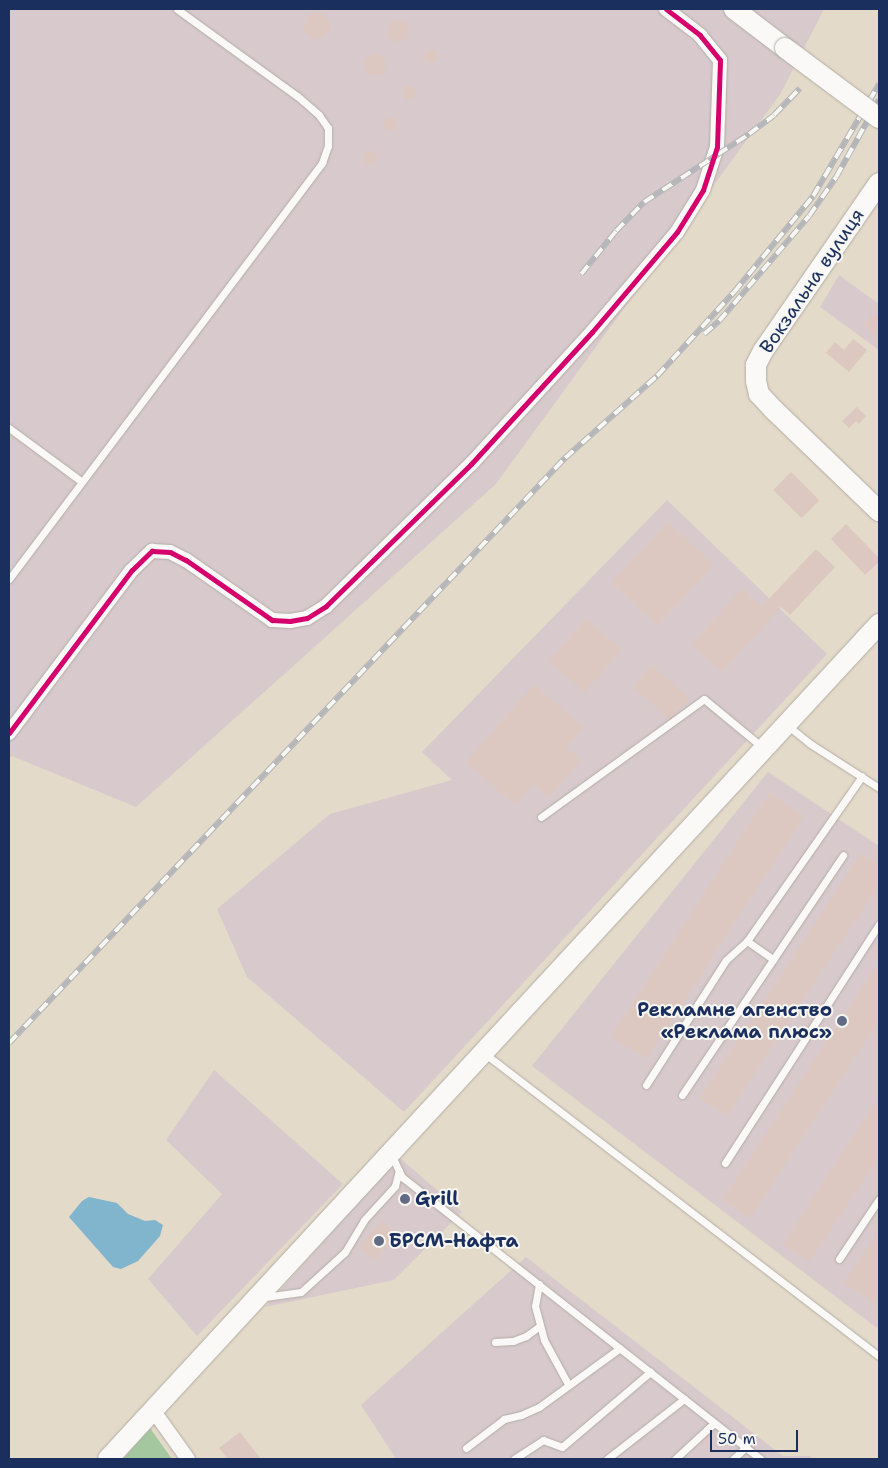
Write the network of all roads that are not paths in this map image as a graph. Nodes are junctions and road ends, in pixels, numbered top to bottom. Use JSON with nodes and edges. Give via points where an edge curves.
{"nodes":[{"id":1,"x":177,"y":9,"type":"edge"},
{"id":2,"x":666,"y":9,"type":"edge"},
{"id":3,"x":734,"y":9,"type":"edge"},
{"id":4,"x":879,"y":118,"type":"edge"},
{"id":5,"x":879,"y":183,"type":"edge"},
{"id":6,"x":9,"y":428,"type":"edge"},
{"id":7,"x":81,"y":481,"type":"junction"},
{"id":8,"x":879,"y":511,"type":"edge"},
{"id":9,"x":9,"y":579,"type":"edge"},
{"id":10,"x":879,"y":624,"type":"edge"},
{"id":11,"x":786,"y":724,"type":"junction"},
{"id":12,"x":9,"y":733,"type":"edge"},
{"id":13,"x":764,"y":749,"type":"junction"},
{"id":14,"x":862,"y":776,"type":"junction"},
{"id":15,"x":879,"y":788,"type":"edge"},
{"id":16,"x":541,"y":817,"type":"dead end"},
{"id":17,"x":843,"y":855,"type":"dead end"},
{"id":18,"x":879,"y":924,"type":"edge"},
{"id":19,"x":747,"y":941,"type":"junction"},
{"id":20,"x":773,"y":959,"type":"junction"},
{"id":21,"x":484,"y":1053,"type":"junction"},
{"id":22,"x":646,"y":1085,"type":"dead end"},
{"id":23,"x":682,"y":1095,"type":"dead end"},
{"id":24,"x":395,"y":1162,"type":"junction"},
{"id":25,"x":724,"y":1163,"type":"dead end"},
{"id":26,"x":879,"y":1199,"type":"edge"},
{"id":27,"x":839,"y":1259,"type":"dead end"},
{"id":28,"x":539,"y":1284,"type":"junction"},
{"id":29,"x":252,"y":1301,"type":"junction"},
{"id":30,"x":540,"y":1326,"type":"junction"},
{"id":31,"x":494,"y":1342,"type":"dead end"},
{"id":32,"x":620,"y":1348,"type":"junction"},
{"id":33,"x":879,"y":1356,"type":"edge"},
{"id":34,"x":650,"y":1372,"type":"junction"},
{"id":35,"x":568,"y":1384,"type":"junction"},
{"id":36,"x":684,"y":1399,"type":"junction"},
{"id":37,"x":153,"y":1410,"type":"junction"},
{"id":38,"x":714,"y":1423,"type":"junction"},
{"id":39,"x":746,"y":1447,"type":"junction"},
{"id":40,"x":466,"y":1448,"type":"dead end"},
{"id":41,"x":108,"y":1459,"type":"edge"},
{"id":42,"x":188,"y":1459,"type":"edge"},
{"id":43,"x":514,"y":1459,"type":"edge"},
{"id":44,"x":607,"y":1459,"type":"edge"},
{"id":45,"x":675,"y":1459,"type":"edge"},
{"id":46,"x":733,"y":1459,"type":"edge"},
{"id":47,"x":761,"y":1459,"type":"edge"}],
"edges":[{"from":1,"to":7,"type":"lane","via":[[319,115],[328,128],[328,146],[322,163]]},
{"from":2,"to":12,"type":"street","via":[[700,35],[720,60],[717,147],[703,190],[677,232],[585,339],[471,464],[326,606],[307,618],[272,620],[186,560],[170,552],[152,551],[132,570]]},
{"from":3,"to":4,"type":"main road","bridge":true},
{"from":5,"to":8,"type":"main road","name":"Вокзальна вулиця","via":[[756,365],[760,394]]},
{"from":6,"to":7,"type":"lane"},
{"from":7,"to":9,"type":"lane"},
{"from":10,"to":11,"type":"main road"},
{"from":11,"to":13,"type":"main road"},
{"from":11,"to":14,"type":"lane"},
{"from":13,"to":16,"type":"lane","via":[[704,699]]},
{"from":13,"to":21,"type":"main road"},
{"from":14,"to":15,"type":"lane"},
{"from":14,"to":19,"type":"lane"},
{"from":17,"to":20,"type":"lane"},
{"from":18,"to":25,"type":"lane"},
{"from":19,"to":20,"type":"lane"},
{"from":19,"to":22,"type":"lane","via":[[726,960]]},
{"from":20,"to":23,"type":"lane"},
{"from":21,"to":24,"type":"main road"},
{"from":21,"to":33,"type":"lane"},
{"from":24,"to":28,"type":"lane","via":[[402,1177]]},
{"from":24,"to":29,"type":"main road"},
{"from":24,"to":29,"type":"lane","via":[[395,1186],[364,1220],[345,1252],[301,1292]]},
{"from":26,"to":27,"type":"lane"},
{"from":28,"to":30,"type":"lane","via":[[535,1306]]},
{"from":28,"to":32,"type":"lane"},
{"from":29,"to":37,"type":"main road"},
{"from":30,"to":31,"type":"lane","via":[[526,1336]]},
{"from":30,"to":35,"type":"lane"},
{"from":32,"to":34,"type":"lane"},
{"from":32,"to":35,"type":"lane"},
{"from":34,"to":36,"type":"lane"},
{"from":34,"to":43,"type":"lane","via":[[562,1447],[543,1440]]},
{"from":35,"to":40,"type":"lane","via":[[539,1407],[504,1419]]},
{"from":36,"to":38,"type":"lane"},
{"from":36,"to":44,"type":"lane"},
{"from":37,"to":41,"type":"main road"},
{"from":37,"to":42,"type":"street"},
{"from":38,"to":39,"type":"lane"},
{"from":38,"to":45,"type":"lane"},
{"from":39,"to":46,"type":"lane"},
{"from":39,"to":47,"type":"lane"}]}
